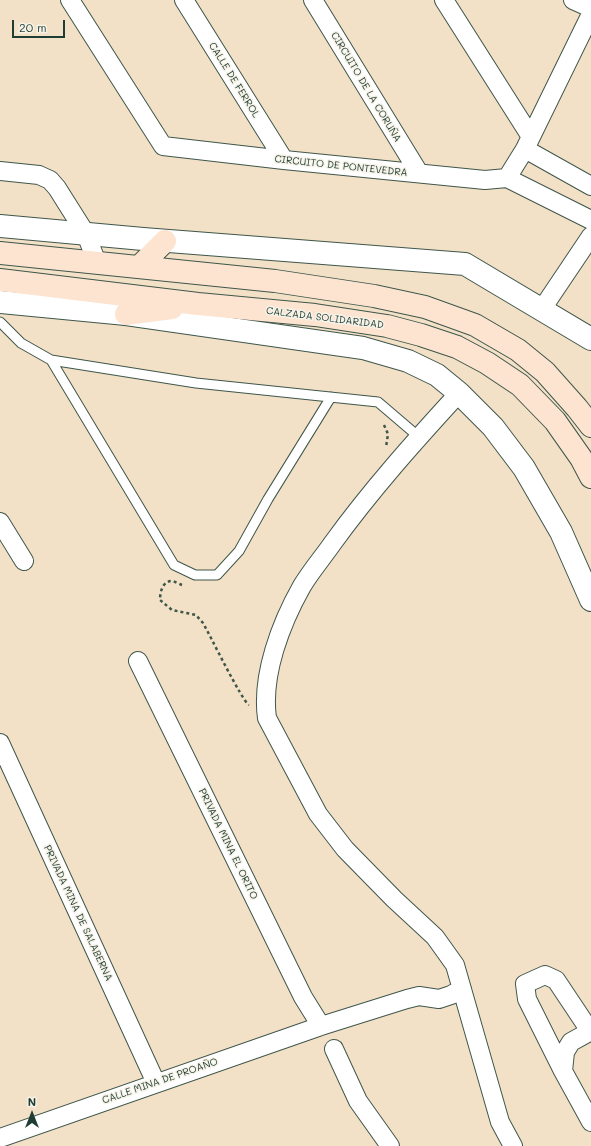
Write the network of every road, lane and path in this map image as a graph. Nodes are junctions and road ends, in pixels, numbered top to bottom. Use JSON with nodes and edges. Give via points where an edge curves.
{"nodes":[{"id":1,"x":70,"y":0,"type":"edge"},
{"id":2,"x":184,"y":0,"type":"edge"},
{"id":3,"x":313,"y":0,"type":"edge"},
{"id":4,"x":444,"y":0,"type":"edge"},
{"id":5,"x":573,"y":0,"type":"edge"},
{"id":6,"x":591,"y":8,"type":"edge"},
{"id":7,"x":591,"y":14,"type":"edge"},
{"id":8,"x":528,"y":143,"type":"junction"},
{"id":9,"x":284,"y":160,"type":"junction"},
{"id":10,"x":0,"y":171,"type":"edge"},
{"id":11,"x":419,"y":173,"type":"junction"},
{"id":12,"x":507,"y":178,"type":"junction"},
{"id":13,"x":591,"y":186,"type":"edge"},
{"id":14,"x":591,"y":220,"type":"edge"},
{"id":15,"x":0,"y":226,"type":"edge"},
{"id":16,"x":86,"y":234,"type":"junction"},
{"id":17,"x":591,"y":236,"type":"edge"},
{"id":18,"x":165,"y":241,"type":"junction"},
{"id":19,"x":0,"y":253,"type":"edge"},
{"id":20,"x":97,"y":263,"type":"junction"},
{"id":21,"x":139,"y":267,"type":"junction"},
{"id":22,"x":0,"y":280,"type":"edge"},
{"id":23,"x":0,"y":302,"type":"edge"},
{"id":24,"x":198,"y":304,"type":"junction"},
{"id":25,"x":542,"y":309,"type":"junction"},
{"id":26,"x":126,"y":314,"type":"junction"},
{"id":27,"x":0,"y":322,"type":"edge"},
{"id":28,"x":591,"y":339,"type":"edge"},
{"id":29,"x":51,"y":360,"type":"junction"},
{"id":30,"x":459,"y":393,"type":"junction"},
{"id":31,"x":331,"y":397,"type":"junction"},
{"id":32,"x":382,"y":421,"type":"dead end"},
{"id":33,"x":591,"y":426,"type":"edge"},
{"id":34,"x":419,"y":437,"type":"junction"},
{"id":35,"x":386,"y":449,"type":"dead end"},
{"id":36,"x":591,"y":477,"type":"edge"},
{"id":37,"x":0,"y":522,"type":"edge"},
{"id":38,"x":24,"y":562,"type":"dead end"},
{"id":39,"x":188,"y":586,"type":"dead end"},
{"id":40,"x":591,"y":600,"type":"edge"},
{"id":41,"x":138,"y":661,"type":"dead end"},
{"id":42,"x":265,"y":705,"type":"junction"},
{"id":43,"x":0,"y":743,"type":"edge"},
{"id":44,"x":462,"y":989,"type":"junction"},
{"id":45,"x":321,"y":1026,"type":"junction"},
{"id":46,"x":591,"y":1031,"type":"edge"},
{"id":47,"x":334,"y":1049,"type":"dead end"},
{"id":48,"x":563,"y":1072,"type":"junction"},
{"id":49,"x":156,"y":1082,"type":"junction"},
{"id":50,"x":591,"y":1122,"type":"edge"},
{"id":51,"x":8,"y":1135,"type":"edge"},
{"id":52,"x":390,"y":1146,"type":"edge"},
{"id":53,"x":513,"y":1146,"type":"edge"}],
"edges":[{"from":1,"to":9,"type":"street","name":"CIRCUITO DE PONTEVEDRA","via":[[163,146]]},
{"from":2,"to":9,"type":"street","name":"CALLE DE FERROL"},
{"from":3,"to":11,"type":"street","name":"CIRCUITO DE LA CORUÑA"},
{"from":4,"to":8,"type":"street"},
{"from":5,"to":6,"type":"street"},
{"from":7,"to":8,"type":"street"},
{"from":8,"to":12,"type":"street"},
{"from":8,"to":13,"type":"street"},
{"from":9,"to":11,"type":"street","name":"CIRCUITO DE PONTEVEDRA"},
{"from":10,"to":16,"type":"street","via":[[39,175],[50,180]]},
{"from":11,"to":12,"type":"street","name":"CIRCUITO DE PONTEVEDRA","via":[[485,180]]},
{"from":12,"to":14,"type":"street"},
{"from":15,"to":16,"type":"street"},
{"from":16,"to":18,"type":"street"},
{"from":16,"to":20,"type":"street"},
{"from":17,"to":25,"type":"street"},
{"from":18,"to":21,"type":"main road"},
{"from":18,"to":25,"type":"street","via":[[465,264]]},
{"from":19,"to":20,"type":"main road"},
{"from":20,"to":21,"type":"main road"},
{"from":21,"to":33,"type":"main road","via":[[275,281],[425,306],[475,325],[518,350],[545,372]]},
{"from":22,"to":24,"type":"main road","name":"CALZADA SOLIDARIDAD"},
{"from":23,"to":26,"type":"street"},
{"from":24,"to":26,"type":"main road"},
{"from":24,"to":36,"type":"main road","name":"CALZADA SOLIDARIDAD","via":[[315,315],[387,326],[457,347],[520,385],[555,421]]},
{"from":25,"to":28,"type":"street"},
{"from":26,"to":30,"type":"street","via":[[363,348],[408,361],[437,375]]},
{"from":27,"to":29,"type":"lane","via":[[22,343]]},
{"from":29,"to":31,"type":"lane","via":[[196,383]]},
{"from":29,"to":31,"type":"lane","via":[[174,565],[195,575],[217,576],[239,551]]},
{"from":30,"to":34,"type":"street"},
{"from":30,"to":40,"type":"street","via":[[493,427],[524,468],[561,532]]},
{"from":31,"to":34,"type":"lane","via":[[378,402]]},
{"from":32,"to":35,"type":"path","via":[[388,434]]},
{"from":34,"to":42,"type":"street","via":[[356,512],[303,584],[288,613],[275,650],[266,686]]},
{"from":37,"to":38,"type":"street"},
{"from":39,"to":42,"type":"path","via":[[172,581],[165,584],[160,591],[160,600],[172,610],[196,615],[203,623],[247,704],[253,707]]},
{"from":41,"to":45,"type":"street","name":"PRIVADA MINA EL ORITO","via":[[303,997]]},
{"from":42,"to":44,"type":"street","via":[[267,718],[318,814],[345,849],[435,937],[456,964]]},
{"from":43,"to":49,"type":"street","name":"PRIVADA MINA DE SALABERNA"},
{"from":44,"to":45,"type":"street","name":"CALLE MINA DE PROAÑO","via":[[439,999],[419,996],[407,999]]},
{"from":44,"to":53,"type":"street","via":[[500,1122]]},
{"from":45,"to":49,"type":"street","name":"CALLE MINA DE PROAÑO"},
{"from":46,"to":48,"type":"street","via":[[571,1042],[565,1052]]},
{"from":46,"to":48,"type":"street","via":[[556,980],[545,975],[525,984],[527,999]]},
{"from":47,"to":52,"type":"street","via":[[358,1101]]},
{"from":48,"to":50,"type":"street"},
{"from":49,"to":51,"type":"street","name":"CALLE MINA DE PROAÑO"}]}
